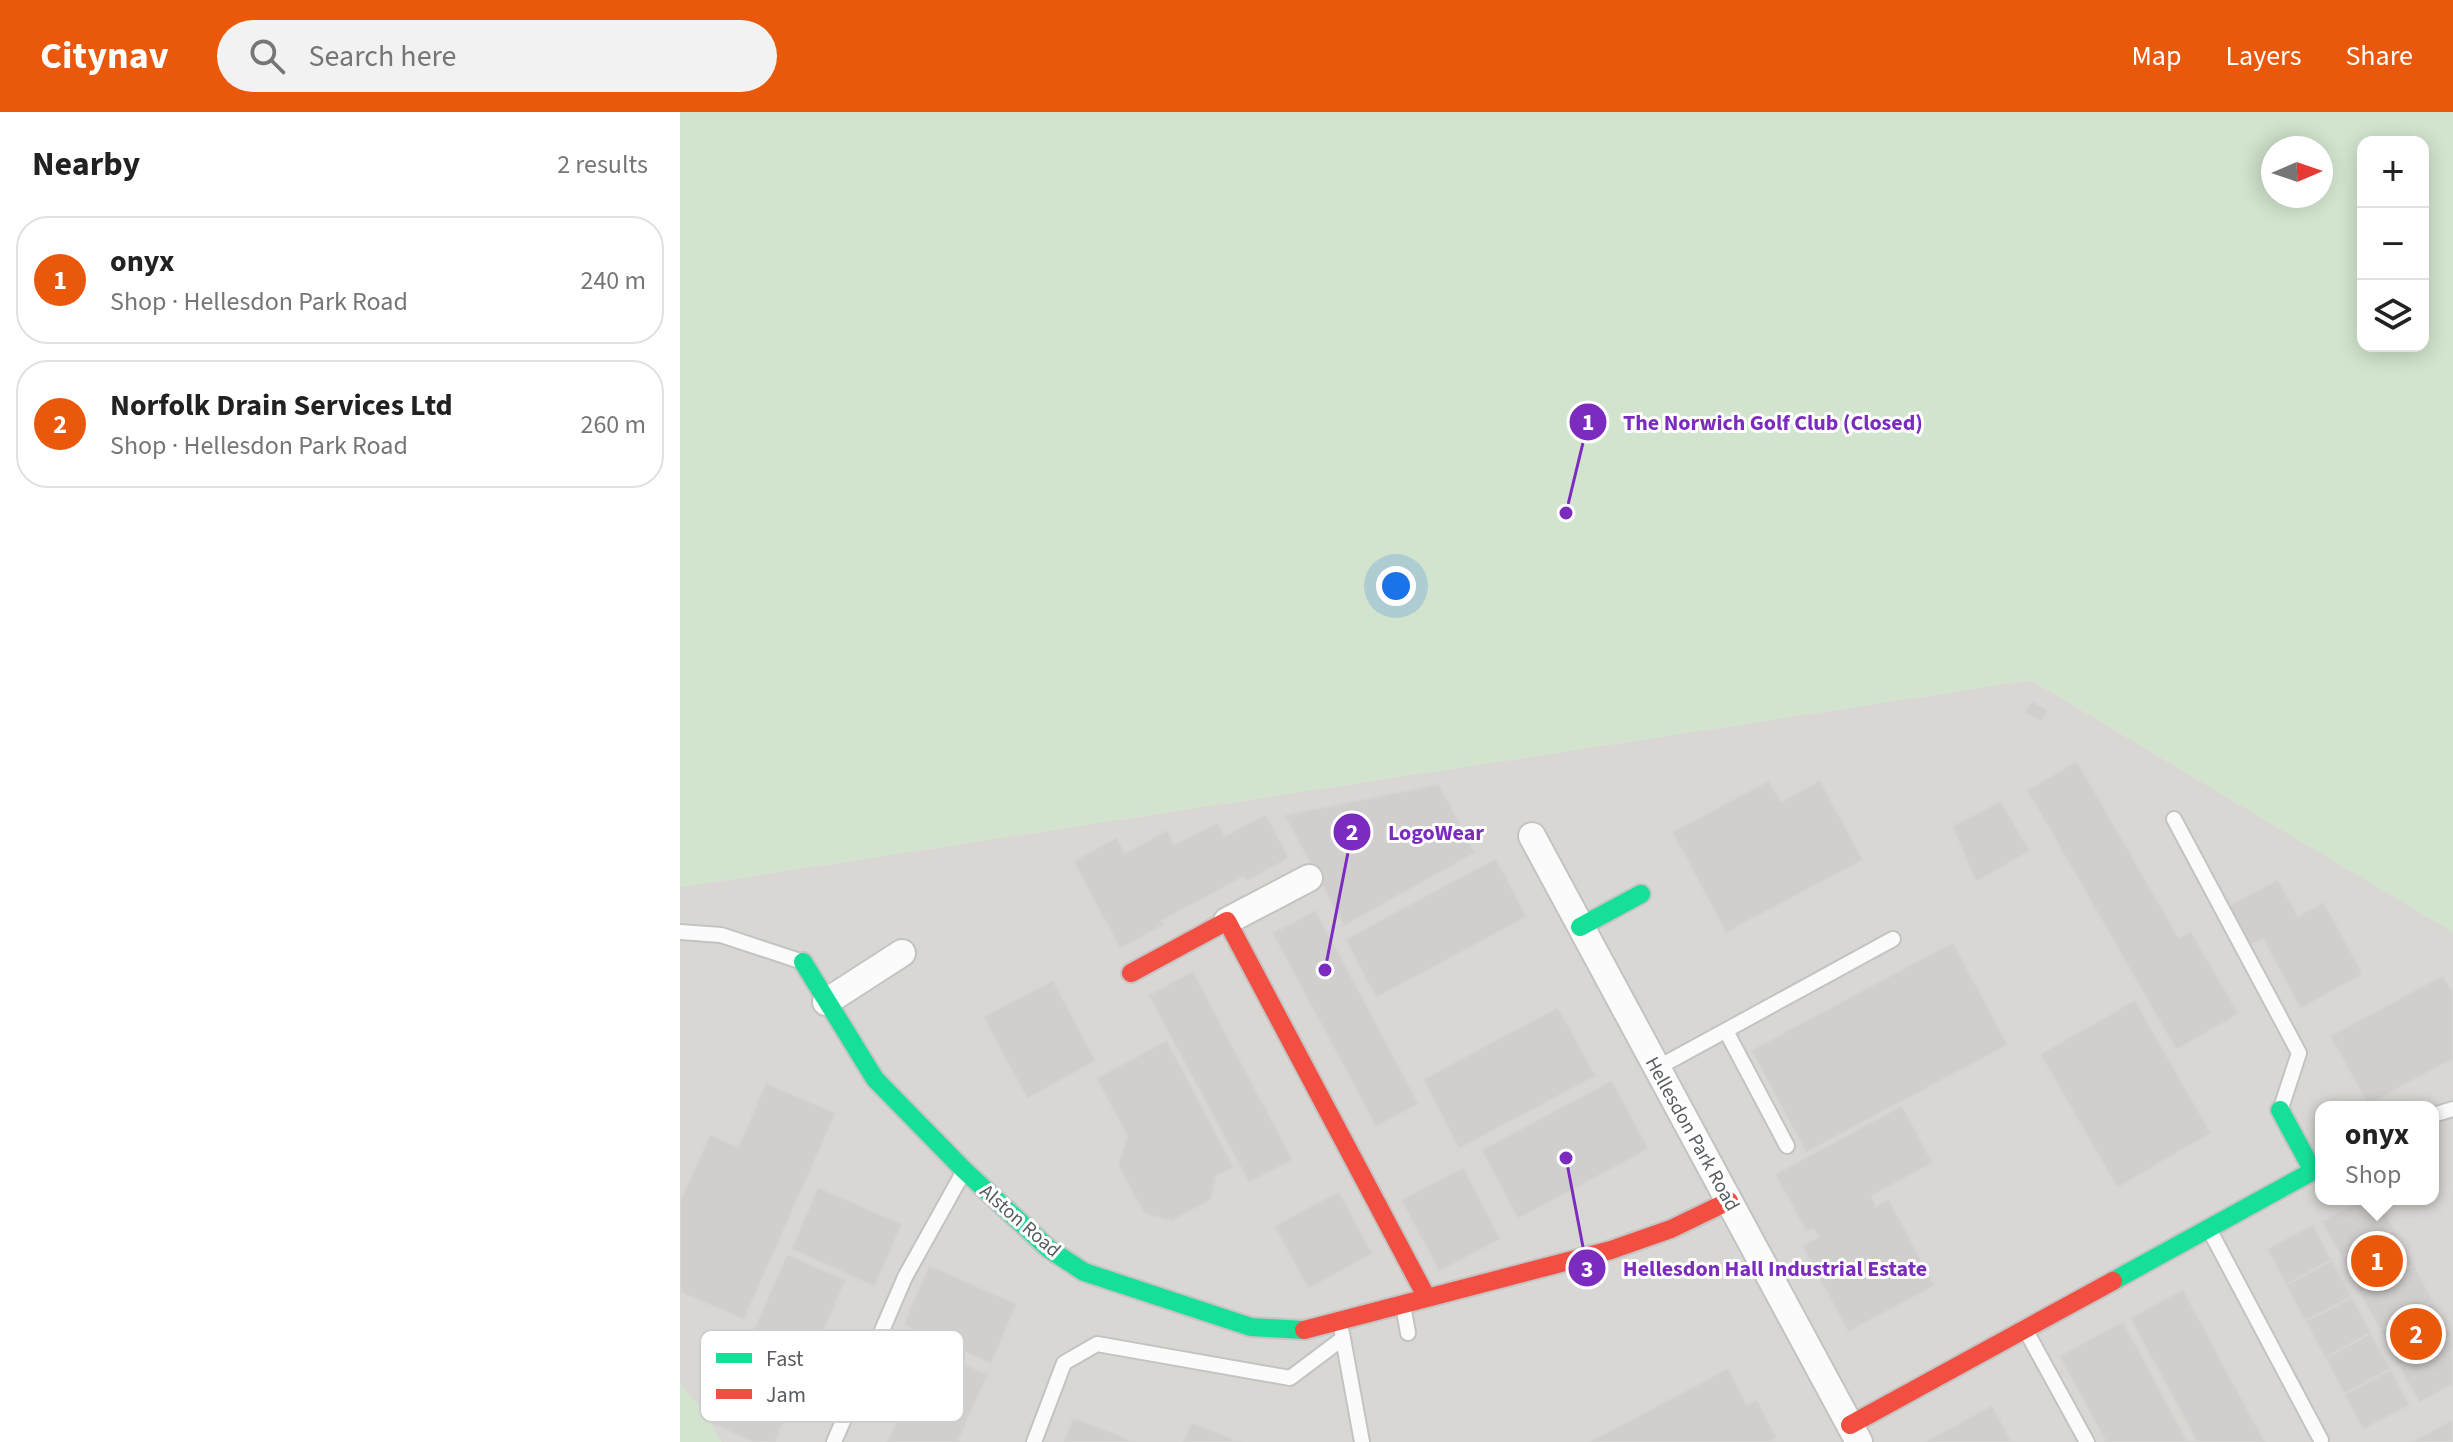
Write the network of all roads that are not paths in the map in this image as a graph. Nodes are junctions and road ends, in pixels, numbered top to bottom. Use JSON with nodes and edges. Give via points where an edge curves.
{"nodes":[{"id":1,"x":2174,"y":819,"type":"dead end"},
{"id":2,"x":1532,"y":836,"type":"dead end"},
{"id":3,"x":1309,"y":878,"type":"dead end"},
{"id":4,"x":1641,"y":894,"type":"dead end"},
{"id":5,"x":1227,"y":921,"type":"junction"},
{"id":6,"x":1580,"y":927,"type":"junction"},
{"id":7,"x":680,"y":932,"type":"edge"},
{"id":8,"x":1893,"y":939,"type":"dead end"},
{"id":9,"x":902,"y":953,"type":"dead end"},
{"id":10,"x":803,"y":962,"type":"joint"},
{"id":11,"x":1131,"y":973,"type":"dead end"},
{"id":12,"x":826,"y":1002,"type":"junction"},
{"id":13,"x":1726,"y":1031,"type":"junction"},
{"id":14,"x":1657,"y":1068,"type":"junction"},
{"id":15,"x":2280,"y":1110,"type":"joint"},
{"id":16,"x":1787,"y":1146,"type":"dead end"},
{"id":17,"x":2315,"y":1166,"type":"edge"},
{"id":18,"x":964,"y":1170,"type":"junction"},
{"id":19,"x":2315,"y":1170,"type":"edge"},
{"id":20,"x":1729,"y":1201,"type":"junction"},
{"id":21,"x":2209,"y":1228,"type":"junction"},
{"id":22,"x":1427,"y":1298,"type":"junction"},
{"id":23,"x":1403,"y":1304,"type":"junction"},
{"id":24,"x":2025,"y":1329,"type":"junction"},
{"id":25,"x":882,"y":1330,"type":"edge"},
{"id":26,"x":1341,"y":1330,"type":"junction"},
{"id":27,"x":1408,"y":1333,"type":"dead end"},
{"id":28,"x":843,"y":1422,"type":"edge"},
{"id":29,"x":1854,"y":1434,"type":"edge"},
{"id":30,"x":2321,"y":1440,"type":"dead end"},
{"id":31,"x":834,"y":1442,"type":"edge"},
{"id":32,"x":1034,"y":1442,"type":"edge"},
{"id":33,"x":1362,"y":1442,"type":"edge"},
{"id":34,"x":2087,"y":1442,"type":"edge"}],
"edges":[{"from":1,"to":15,"type":"lane","via":[[2299,1053]]},
{"from":2,"to":6,"type":"street","name":"Hellesdon Park Road"},
{"from":3,"to":5,"type":"street"},
{"from":4,"to":6,"type":"street"},
{"from":5,"to":11,"type":"street"},
{"from":5,"to":22,"type":"street"},
{"from":6,"to":14,"type":"street","name":"Hellesdon Park Road"},
{"from":7,"to":10,"type":"lane","via":[[721,935]]},
{"from":8,"to":13,"type":"lane"},
{"from":9,"to":12,"type":"street"},
{"from":10,"to":12,"type":"street","name":"Alston Road"},
{"from":12,"to":18,"type":"street","name":"Alston Road","via":[[875,1079]]},
{"from":13,"to":14,"type":"lane"},
{"from":13,"to":16,"type":"lane"},
{"from":14,"to":20,"type":"street","name":"Hellesdon Park Road"},
{"from":15,"to":17,"type":"street","name":"Hellesdon Park Road"},
{"from":18,"to":25,"type":"lane"},
{"from":18,"to":26,"type":"street","name":"Alston Road","via":[[1049,1249],[1084,1272],[1251,1327]]},
{"from":19,"to":21,"type":"street","name":"Hellesdon Park Road"},
{"from":20,"to":22,"type":"street","name":"Alston Road","via":[[1611,1250]]},
{"from":20,"to":29,"type":"street","name":"Hellesdon Park Road"},
{"from":21,"to":24,"type":"street","name":"Hellesdon Park Road"},
{"from":21,"to":30,"type":"lane"},
{"from":22,"to":23,"type":"street","name":"Alston Road"},
{"from":23,"to":26,"type":"street","name":"Alston Road"},
{"from":23,"to":27,"type":"lane"},
{"from":24,"to":29,"type":"street","name":"Hellesdon Park Road"},
{"from":24,"to":34,"type":"lane"},
{"from":26,"to":32,"type":"lane","via":[[1290,1378],[1097,1344],[1064,1363]]},
{"from":26,"to":33,"type":"lane"},
{"from":28,"to":31,"type":"lane"}]}
